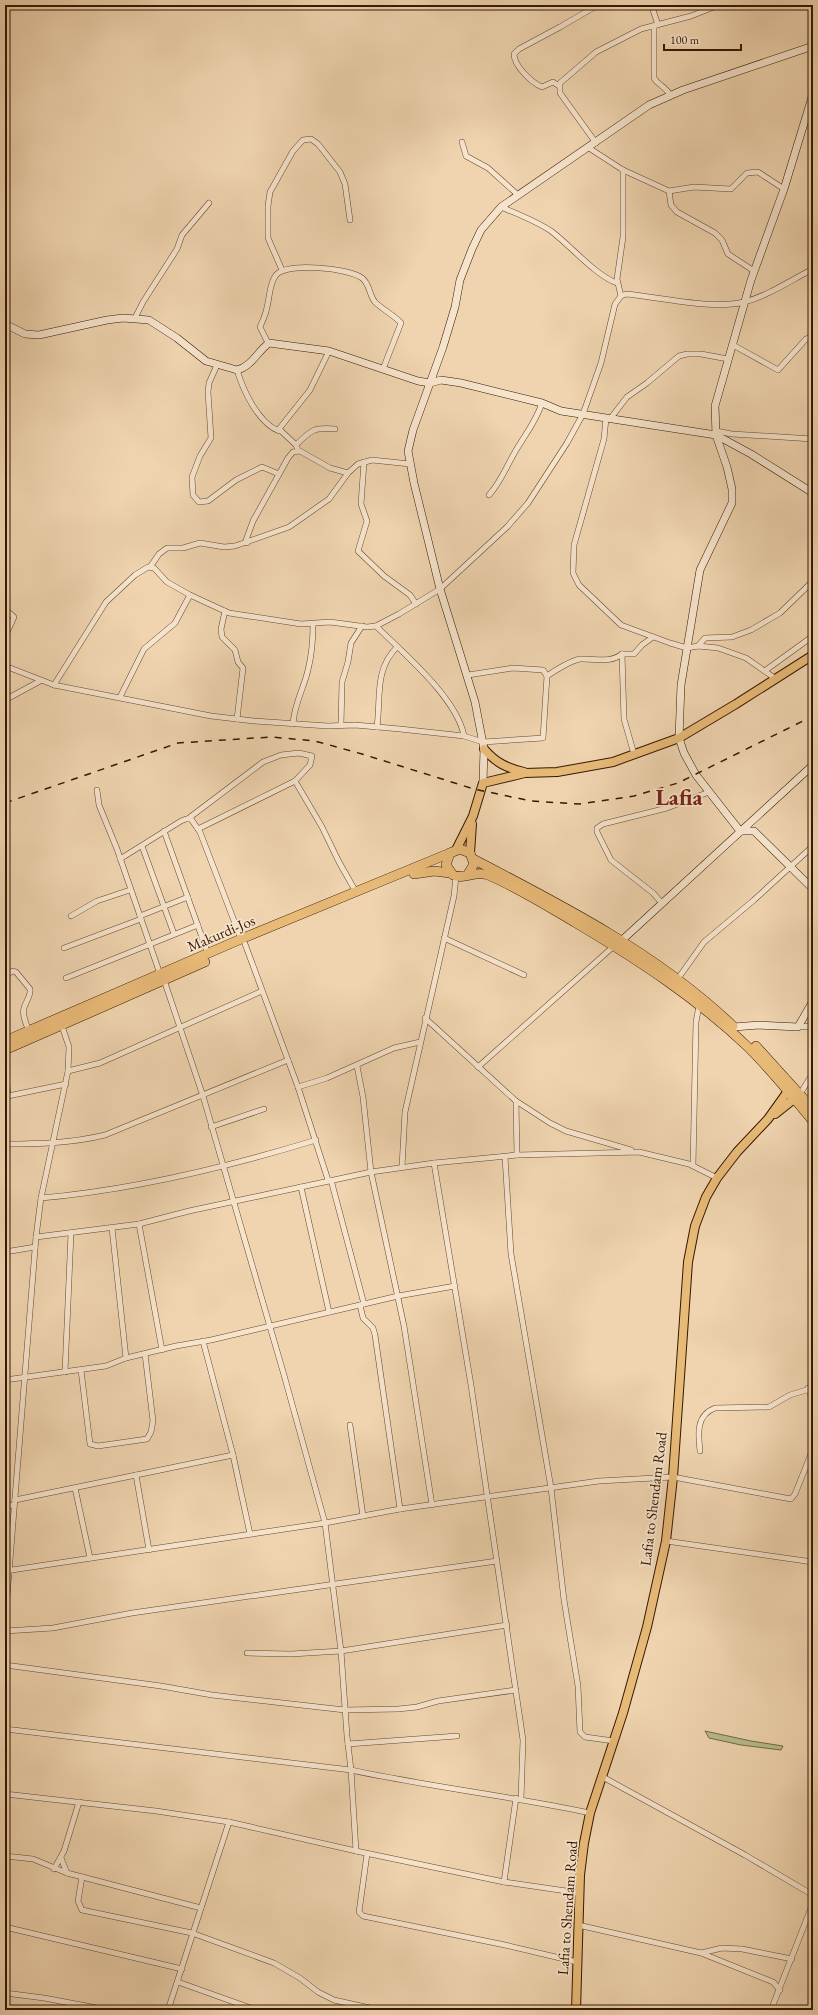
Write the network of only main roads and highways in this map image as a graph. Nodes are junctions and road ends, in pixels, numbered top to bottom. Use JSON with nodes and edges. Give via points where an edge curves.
{"nodes":[{"id":1,"x":813,"y":655,"type":"edge"},
{"id":2,"x":484,"y":746,"type":"road end"},
{"id":3,"x":525,"y":773,"type":"junction"},
{"id":4,"x":473,"y":816,"type":"junction"},
{"id":5,"x":453,"y":851,"type":"junction"},
{"id":6,"x":472,"y":856,"type":"junction"},
{"id":7,"x":468,"y":874,"type":"junction"},
{"id":8,"x":453,"y":875,"type":"junction"},
{"id":9,"x":243,"y":942,"type":"junction"},
{"id":10,"x":617,"y":944,"type":"junction"},
{"id":11,"x":162,"y":977,"type":"junction"},
{"id":12,"x":60,"y":1022,"type":"junction"},
{"id":13,"x":5,"y":1041,"type":"edge"},
{"id":14,"x":5,"y":1050,"type":"edge"},
{"id":15,"x":796,"y":1091,"type":"junction"},
{"id":16,"x":813,"y":1109,"type":"edge"},
{"id":17,"x":813,"y":1121,"type":"edge"},
{"id":18,"x":576,"y":2010,"type":"edge"}],
"edges":[{"from":1,"to":3,"type":"main road","via":[[679,738],[613,762],[579,770]]},
{"from":2,"to":3,"type":"main road","via":[[494,760]]},
{"from":3,"to":4,"type":"main road","via":[[483,784]]},
{"from":4,"to":5,"type":"main road"},
{"from":4,"to":6,"type":"main road"},
{"from":5,"to":6,"type":"highway","via":[[464,850]]},
{"from":5,"to":8,"type":"highway","via":[[446,861]]},
{"from":5,"to":9,"type":"highway","name":"Makurdi-Jos"},
{"from":6,"to":7,"type":"highway","via":[[473,868]]},
{"from":6,"to":10,"type":"highway","via":[[523,884]]},
{"from":7,"to":8,"type":"highway"},
{"from":7,"to":10,"type":"highway","via":[[477,873],[498,880]]},
{"from":8,"to":9,"type":"highway","name":"Makurdi-Jos","via":[[429,871],[409,876]]},
{"from":9,"to":11,"type":"highway","name":"Makurdi-Jos"},
{"from":9,"to":11,"type":"highway","name":"Makurdi-Jos","via":[[208,954]]},
{"from":10,"to":15,"type":"highway","via":[[699,1006]]},
{"from":10,"to":15,"type":"highway","via":[[677,980],[721,1015],[770,1060]]},
{"from":11,"to":12,"type":"highway","name":"Makurdi-Jos"},
{"from":12,"to":13,"type":"highway","name":"Makurdi-Jos"},
{"from":12,"to":14,"type":"highway","name":"Makurdi-Jos"},
{"from":15,"to":16,"type":"highway"},
{"from":15,"to":17,"type":"highway"},
{"from":15,"to":18,"type":"main road","name":"Lafia to Shendam Road","via":[[737,1152],[717,1178],[706,1197],[695,1226],[688,1262],[673,1477],[666,1540],[647,1627],[590,1813],[584,1842],[578,1925]]}]}
